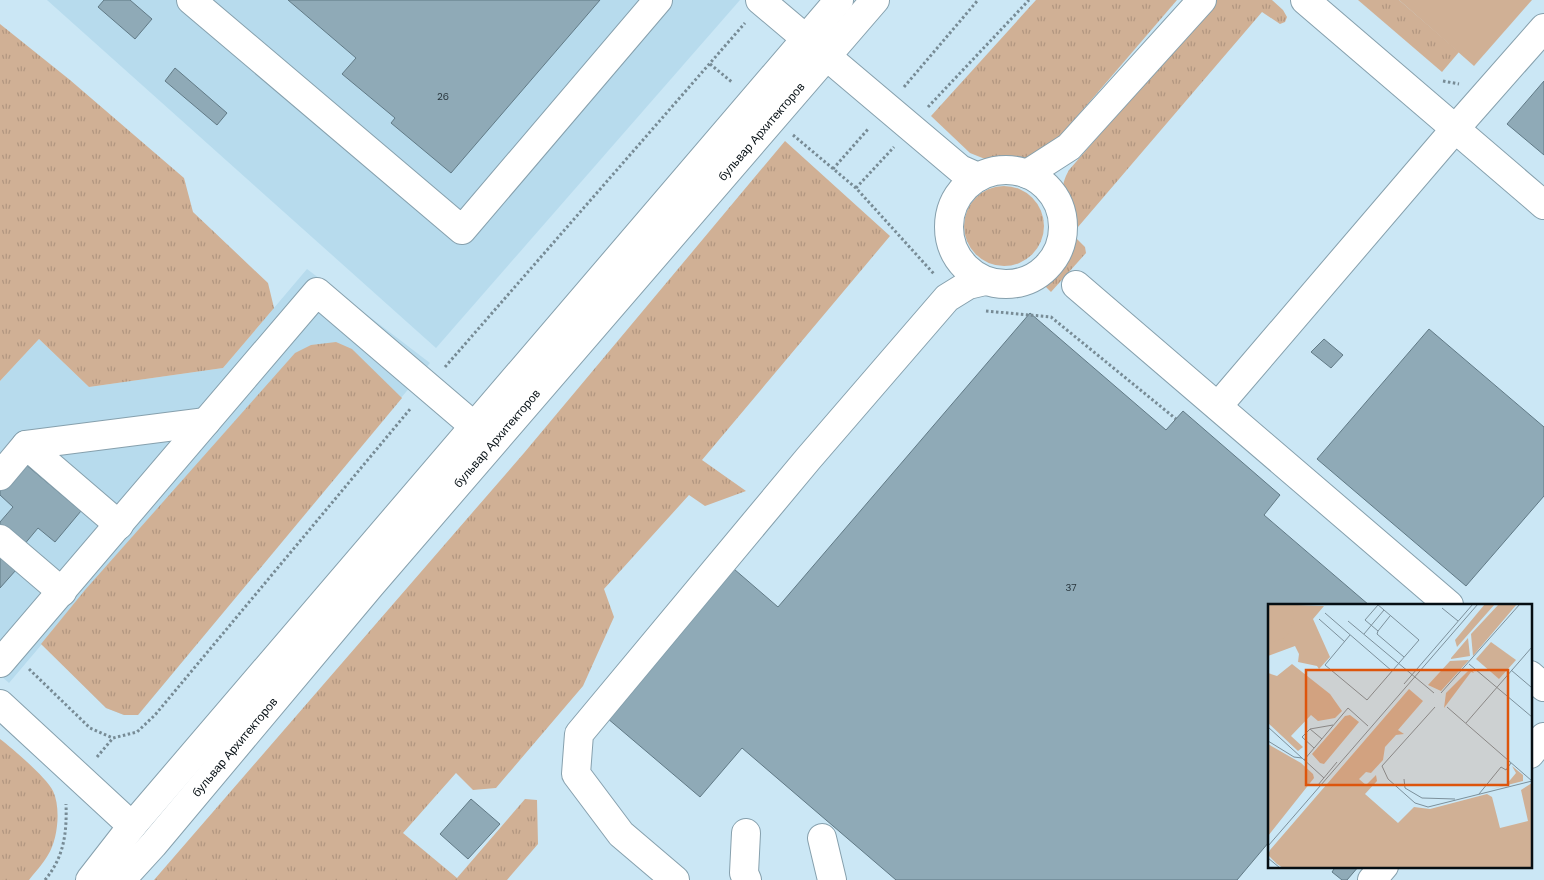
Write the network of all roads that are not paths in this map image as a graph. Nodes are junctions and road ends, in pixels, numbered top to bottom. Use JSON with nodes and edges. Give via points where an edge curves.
{"nodes":[{"id":1,"x":191,"y":0,"type":"edge"},
{"id":2,"x":839,"y":0,"type":"edge"},
{"id":3,"x":875,"y":0,"type":"edge"},
{"id":4,"x":1202,"y":0,"type":"edge"},
{"id":5,"x":1305,"y":0,"type":"edge"},
{"id":6,"x":655,"y":1,"type":"edge"},
{"id":7,"x":761,"y":1,"type":"edge"},
{"id":8,"x":1544,"y":28,"type":"edge"},
{"id":9,"x":806,"y":39,"type":"junction"},
{"id":10,"x":826,"y":57,"type":"junction"},
{"id":11,"x":1455,"y":128,"type":"junction"},
{"id":12,"x":1069,"y":147,"type":"junction"},
{"id":13,"x":936,"y":150,"type":"junction"},
{"id":14,"x":1027,"y":174,"type":"junction"},
{"id":15,"x":978,"y":176,"type":"junction"},
{"id":16,"x":1050,"y":191,"type":"junction"},
{"id":17,"x":1544,"y":204,"type":"edge"},
{"id":18,"x":953,"y":205,"type":"junction"},
{"id":19,"x":953,"y":251,"type":"junction"},
{"id":20,"x":985,"y":281,"type":"junction"},
{"id":21,"x":1076,"y":285,"type":"dead end"},
{"id":22,"x":947,"y":298,"type":"junction"},
{"id":23,"x":1218,"y":406,"type":"junction"},
{"id":24,"x":206,"y":422,"type":"junction"},
{"id":25,"x":475,"y":427,"type":"junction"},
{"id":26,"x":26,"y":446,"type":"junction"},
{"id":27,"x":0,"y":476,"type":"edge"},
{"id":28,"x":119,"y":524,"type":"junction"},
{"id":29,"x":0,"y":539,"type":"edge"},
{"id":30,"x":62,"y":592,"type":"junction"},
{"id":31,"x":1447,"y":604,"type":"edge"},
{"id":32,"x":5,"y":657,"type":"edge"},
{"id":33,"x":1532,"y":677,"type":"edge"},
{"id":34,"x":1544,"y":687,"type":"edge"},
{"id":35,"x":0,"y":704,"type":"edge"},
{"id":36,"x":1544,"y":737,"type":"edge"},
{"id":37,"x":1532,"y":752,"type":"edge"},
{"id":38,"x":132,"y":826,"type":"junction"},
{"id":39,"x":746,"y":833,"type":"dead end"},
{"id":40,"x":822,"y":838,"type":"dead end"},
{"id":41,"x":153,"y":845,"type":"junction"},
{"id":42,"x":1382,"y":868,"type":"edge"},
{"id":43,"x":90,"y":880,"type":"edge"},
{"id":44,"x":121,"y":880,"type":"edge"},
{"id":45,"x":675,"y":880,"type":"edge"},
{"id":46,"x":746,"y":880,"type":"edge"},
{"id":47,"x":832,"y":880,"type":"edge"},
{"id":48,"x":1372,"y":880,"type":"edge"}],
"edges":[{"from":1,"to":6,"type":"main road","via":[[462,230]]},
{"from":2,"to":9,"type":"main road","name":"бульвар Архитекторов"},
{"from":3,"to":10,"type":"main road","name":"бульвар Архитекторов"},
{"from":4,"to":12,"type":"main road"},
{"from":5,"to":11,"type":"main road"},
{"from":7,"to":9,"type":"main road"},
{"from":8,"to":11,"type":"main road"},
{"from":9,"to":10,"type":"main road"},
{"from":9,"to":25,"type":"main road","name":"бульвар Архитекторов"},
{"from":10,"to":13,"type":"main road"},
{"from":10,"to":41,"type":"main road","name":"бульвар Архитекторов","via":[[383,571]]},
{"from":11,"to":17,"type":"main road"},
{"from":11,"to":23,"type":"main road"},
{"from":12,"to":14,"type":"main road"},
{"from":12,"to":16,"type":"main road"},
{"from":13,"to":15,"type":"main road","via":[[960,169]]},
{"from":13,"to":18,"type":"main road"},
{"from":14,"to":15,"type":"main road","via":[[1011,170]]},
{"from":14,"to":16,"type":"main road"},
{"from":15,"to":18,"type":"main road","via":[[963,189]]},
{"from":16,"to":20,"type":"main road","via":[[1059,208],[1063,226],[1060,244],[1052,261],[1039,274],[1022,282]]},
{"from":18,"to":19,"type":"main road","via":[[948,228]]},
{"from":19,"to":20,"type":"main road","via":[[966,269]]},
{"from":19,"to":22,"type":"main road","via":[[954,275]]},
{"from":20,"to":22,"type":"main road","via":[[968,285]]},
{"from":21,"to":23,"type":"main road"},
{"from":22,"to":45,"type":"main road","via":[[579,734],[576,774],[621,834]]},
{"from":23,"to":31,"type":"main road"},
{"from":24,"to":25,"type":"main road","via":[[316,292]]},
{"from":24,"to":26,"type":"main road"},
{"from":24,"to":28,"type":"main road"},
{"from":25,"to":38,"type":"main road","name":"бульвар Архитекторов"},
{"from":26,"to":27,"type":"main road"},
{"from":26,"to":28,"type":"main road"},
{"from":28,"to":30,"type":"main road"},
{"from":29,"to":30,"type":"main road"},
{"from":30,"to":32,"type":"main road"},
{"from":33,"to":34,"type":"main road"},
{"from":35,"to":38,"type":"main road"},
{"from":36,"to":37,"type":"main road"},
{"from":38,"to":41,"type":"main road"},
{"from":38,"to":43,"type":"main road","name":"бульвар Архитекторов"},
{"from":39,"to":46,"type":"main road"},
{"from":40,"to":47,"type":"main road"},
{"from":41,"to":44,"type":"main road","name":"бульвар Архитекторов"},
{"from":42,"to":48,"type":"main road"}]}
